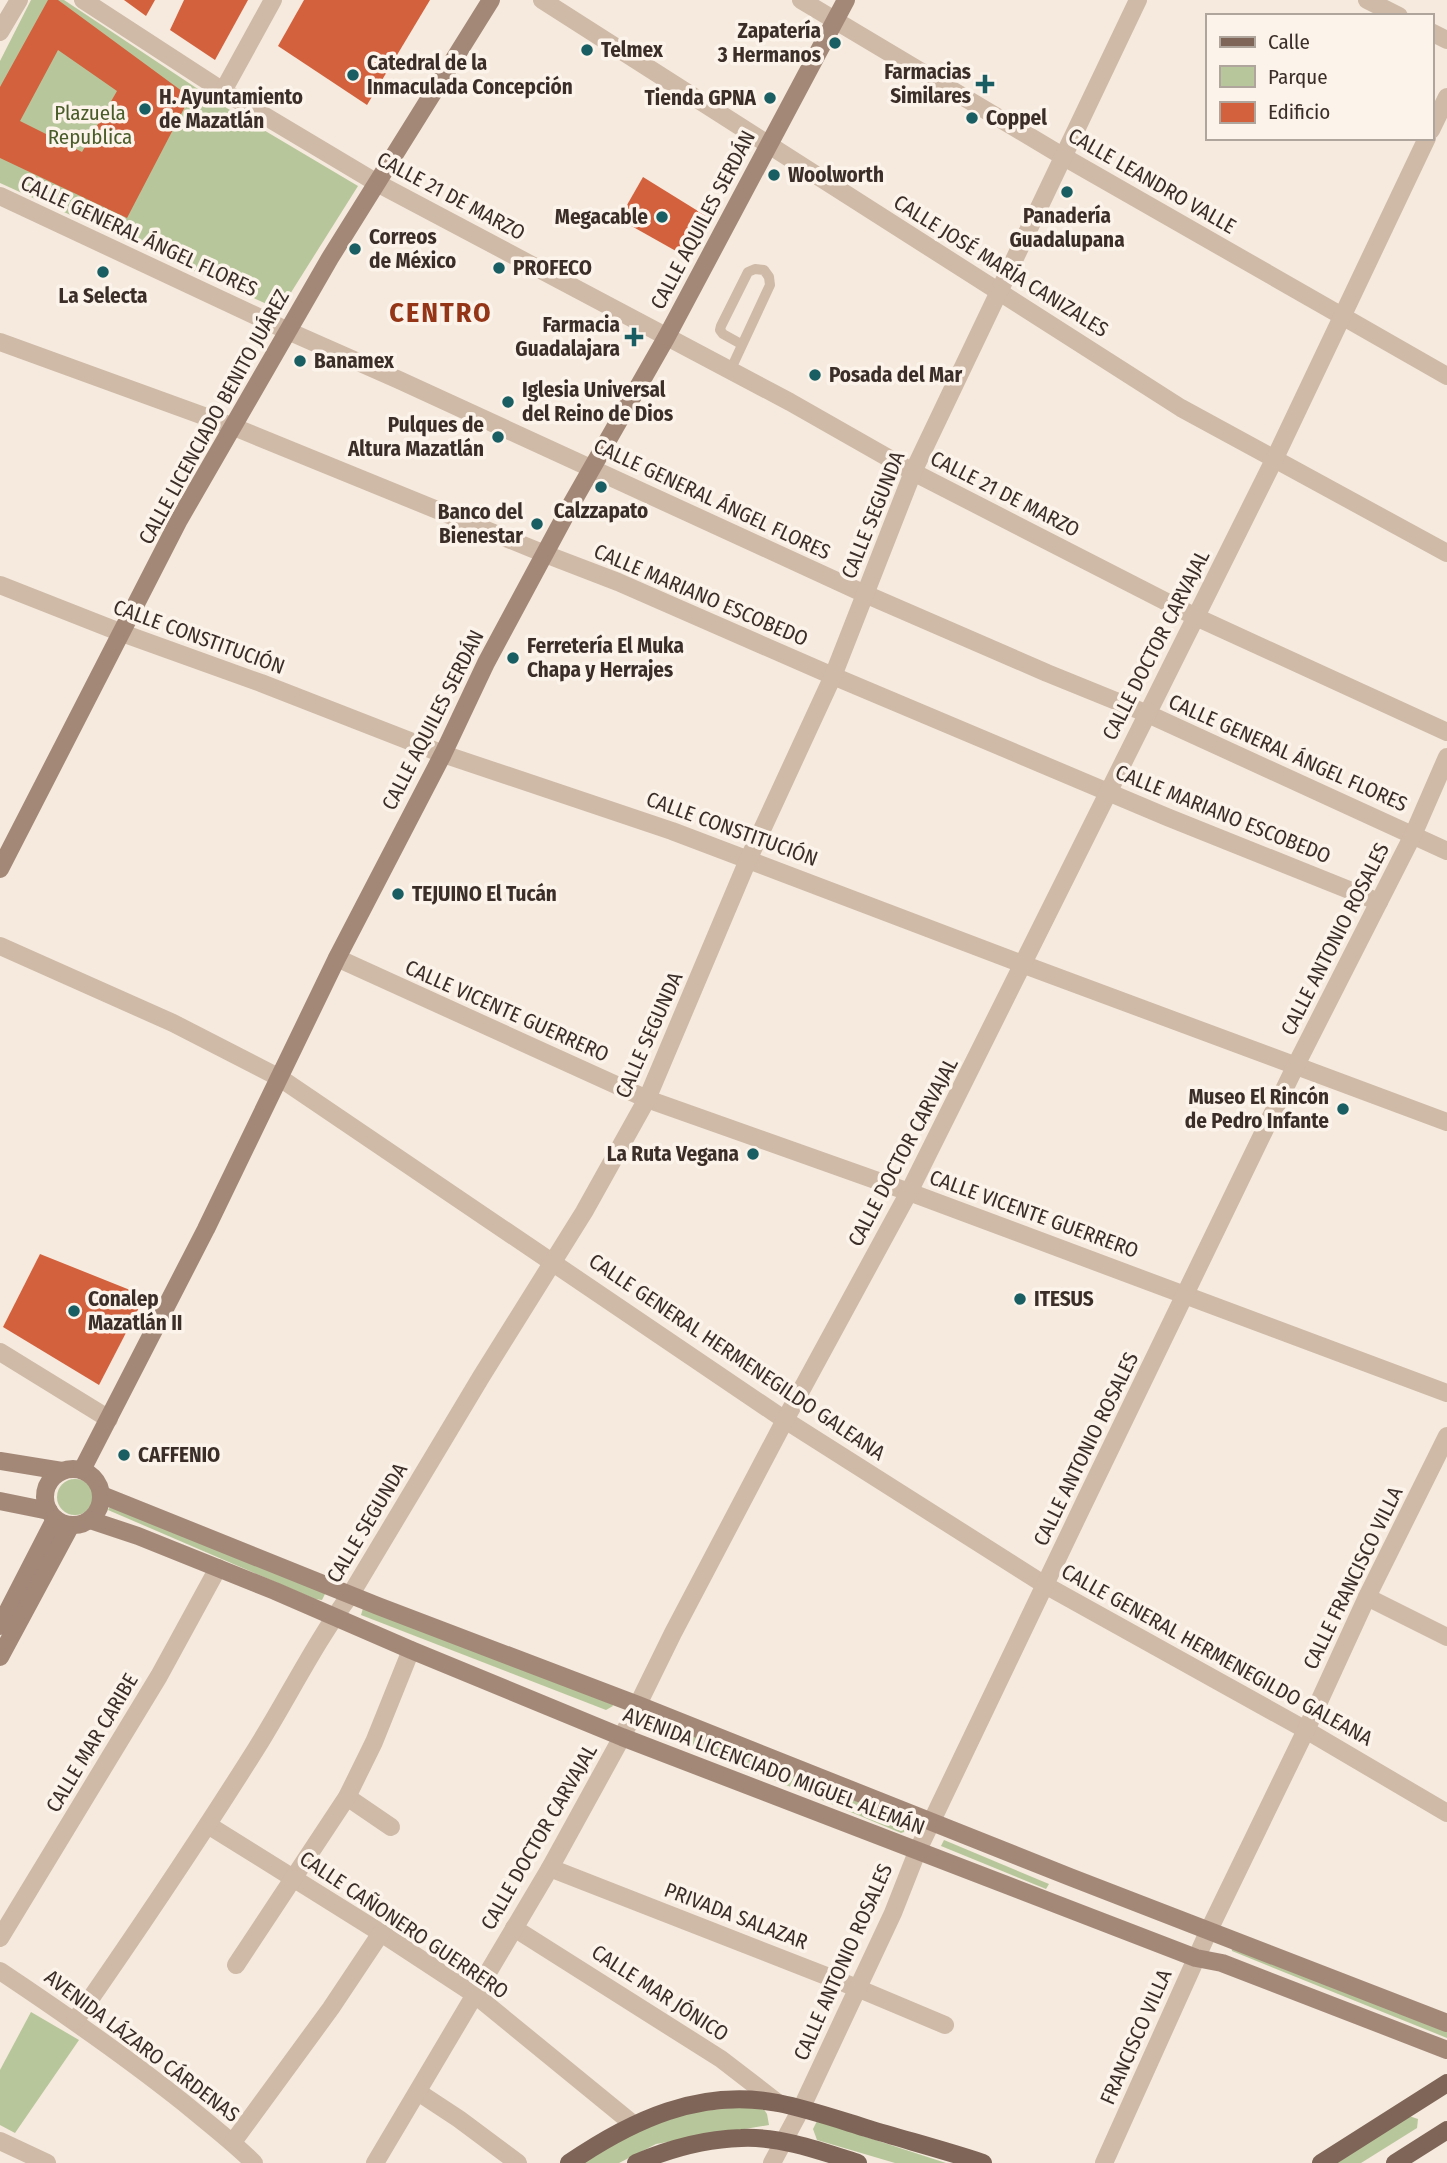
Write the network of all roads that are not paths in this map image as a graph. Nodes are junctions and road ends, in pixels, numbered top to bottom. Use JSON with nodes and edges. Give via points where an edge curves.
{"nodes":[{"id":1,"x":19,"y":0,"type":"edge"},
{"id":2,"x":83,"y":0,"type":"edge"},
{"id":3,"x":273,"y":0,"type":"edge"},
{"id":4,"x":491,"y":0,"type":"edge"},
{"id":5,"x":541,"y":0,"type":"edge"},
{"id":6,"x":802,"y":0,"type":"edge"},
{"id":7,"x":846,"y":0,"type":"edge"},
{"id":8,"x":1138,"y":0,"type":"edge"},
{"id":9,"x":1367,"y":0,"type":"edge"},
{"id":10,"x":1395,"y":14,"type":"edge"},
{"id":11,"x":835,"y":20,"type":"junction"},
{"id":12,"x":0,"y":32,"type":"edge"},
{"id":13,"x":223,"y":91,"type":"junction"},
{"id":14,"x":1447,"y":97,"type":"edge"},
{"id":15,"x":1433,"y":126,"type":"edge"},
{"id":16,"x":1426,"y":140,"type":"edge"},
{"id":17,"x":769,"y":144,"type":"junction"},
{"id":18,"x":1064,"y":157,"type":"junction"},
{"id":19,"x":377,"y":183,"type":"junction"},
{"id":20,"x":0,"y":196,"type":"edge"},
{"id":21,"x":999,"y":293,"type":"junction"},
{"id":22,"x":1342,"y":317,"type":"junction"},
{"id":23,"x":288,"y":331,"type":"junction"},
{"id":24,"x":666,"y":338,"type":"junction"},
{"id":25,"x":0,"y":342,"type":"edge"},
{"id":26,"x":741,"y":344,"type":"junction"},
{"id":27,"x":730,"y":371,"type":"junction"},
{"id":28,"x":1447,"y":376,"type":"edge"},
{"id":29,"x":234,"y":427,"type":"junction"},
{"id":30,"x":1274,"y":460,"type":"junction"},
{"id":31,"x":592,"y":469,"type":"junction"},
{"id":32,"x":913,"y":472,"type":"junction"},
{"id":33,"x":1447,"y":553,"type":"edge"},
{"id":34,"x":545,"y":554,"type":"junction"},
{"id":35,"x":0,"y":585,"type":"edge"},
{"id":36,"x":865,"y":594,"type":"junction"},
{"id":37,"x":1196,"y":617,"type":"junction"},
{"id":38,"x":122,"y":633,"type":"junction"},
{"id":39,"x":833,"y":676,"type":"junction"},
{"id":40,"x":1148,"y":714,"type":"junction"},
{"id":41,"x":1447,"y":732,"type":"edge"},
{"id":42,"x":443,"y":754,"type":"junction"},
{"id":43,"x":1447,"y":757,"type":"edge"},
{"id":44,"x":1108,"y":792,"type":"junction"},
{"id":45,"x":1413,"y":835,"type":"junction"},
{"id":46,"x":1447,"y":851,"type":"edge"},
{"id":47,"x":2,"y":858,"type":"edge"},
{"id":48,"x":748,"y":860,"type":"junction"},
{"id":49,"x":1379,"y":902,"type":"junction"},
{"id":50,"x":0,"y":946,"type":"edge"},
{"id":51,"x":337,"y":958,"type":"junction"},
{"id":52,"x":1022,"y":964,"type":"junction"},
{"id":53,"x":1296,"y":1065,"type":"junction"},
{"id":54,"x":280,"y":1078,"type":"junction"},
{"id":55,"x":647,"y":1099,"type":"junction"},
{"id":56,"x":1447,"y":1122,"type":"edge"},
{"id":57,"x":909,"y":1192,"type":"junction"},
{"id":58,"x":553,"y":1262,"type":"junction"},
{"id":59,"x":1186,"y":1294,"type":"junction"},
{"id":60,"x":0,"y":1352,"type":"edge"},
{"id":61,"x":1447,"y":1393,"type":"edge"},
{"id":62,"x":109,"y":1419,"type":"junction"},
{"id":63,"x":785,"y":1420,"type":"junction"},
{"id":64,"x":1447,"y":1436,"type":"edge"},
{"id":65,"x":0,"y":1461,"type":"edge"},
{"id":66,"x":82,"y":1470,"type":"junction"},
{"id":67,"x":62,"y":1471,"type":"junction"},
{"id":68,"x":102,"y":1494,"type":"junction"},
{"id":69,"x":0,"y":1501,"type":"edge"},
{"id":70,"x":59,"y":1518,"type":"junction"},
{"id":71,"x":90,"y":1520,"type":"junction"},
{"id":72,"x":218,"y":1569,"type":"junction"},
{"id":73,"x":1045,"y":1585,"type":"junction"},
{"id":74,"x":351,"y":1594,"type":"junction"},
{"id":75,"x":1367,"y":1597,"type":"junction"},
{"id":76,"x":334,"y":1617,"type":"junction"},
{"id":77,"x":0,"y":1626,"type":"edge"},
{"id":78,"x":1447,"y":1637,"type":"edge"},
{"id":79,"x":411,"y":1650,"type":"junction"},
{"id":80,"x":0,"y":1657,"type":"edge"},
{"id":81,"x":638,"y":1705,"type":"junction"},
{"id":82,"x":1306,"y":1730,"type":"junction"},
{"id":83,"x":622,"y":1737,"type":"junction"},
{"id":84,"x":346,"y":1797,"type":"junction"},
{"id":85,"x":1447,"y":1813,"type":"edge"},
{"id":86,"x":932,"y":1821,"type":"junction"},
{"id":87,"x":208,"y":1825,"type":"junction"},
{"id":88,"x":391,"y":1826,"type":"dead end"},
{"id":89,"x":917,"y":1852,"type":"junction"},
{"id":90,"x":550,"y":1868,"type":"junction"},
{"id":91,"x":1070,"y":1877,"type":"junction"},
{"id":92,"x":293,"y":1878,"type":"junction"},
{"id":93,"x":1058,"y":1906,"type":"junction"},
{"id":94,"x":514,"y":1928,"type":"junction"},
{"id":95,"x":1209,"y":1930,"type":"junction"},
{"id":96,"x":382,"y":1933,"type":"junction"},
{"id":97,"x":0,"y":1938,"type":"edge"},
{"id":98,"x":1196,"y":1958,"type":"junction"},
{"id":99,"x":236,"y":1965,"type":"dead end"},
{"id":100,"x":0,"y":1971,"type":"edge"},
{"id":101,"x":857,"y":1988,"type":"junction"},
{"id":102,"x":474,"y":1994,"type":"junction"},
{"id":103,"x":75,"y":2021,"type":"junction"},
{"id":104,"x":1447,"y":2023,"type":"edge"},
{"id":105,"x":945,"y":2025,"type":"dead end"},
{"id":106,"x":1447,"y":2050,"type":"edge"},
{"id":107,"x":1447,"y":2083,"type":"edge"},
{"id":108,"x":418,"y":2092,"type":"junction"},
{"id":109,"x":778,"y":2103,"type":"junction"},
{"id":110,"x":801,"y":2109,"type":"junction"},
{"id":111,"x":633,"y":2124,"type":"junction"},
{"id":112,"x":1447,"y":2130,"type":"edge"},
{"id":113,"x":0,"y":2140,"type":"edge"},
{"id":114,"x":233,"y":2143,"type":"junction"},
{"id":115,"x":783,"y":2143,"type":"junction"},
{"id":116,"x":47,"y":2163,"type":"edge"},
{"id":117,"x":254,"y":2163,"type":"edge"},
{"id":118,"x":375,"y":2163,"type":"edge"},
{"id":119,"x":518,"y":2163,"type":"edge"},
{"id":120,"x":569,"y":2163,"type":"edge"},
{"id":121,"x":636,"y":2163,"type":"edge"},
{"id":122,"x":772,"y":2163,"type":"edge"},
{"id":123,"x":858,"y":2163,"type":"edge"},
{"id":124,"x":983,"y":2163,"type":"edge"},
{"id":125,"x":1104,"y":2163,"type":"edge"},
{"id":126,"x":1321,"y":2163,"type":"edge"},
{"id":127,"x":1395,"y":2163,"type":"edge"}],
"edges":[{"from":1,"to":12,"type":"street"},
{"from":2,"to":13,"type":"street","name":"CALLE 21 DE MARZO"},
{"from":3,"to":13,"type":"street"},
{"from":4,"to":19,"type":"main road","name":"CALLE LICENCIADO BENITO JUÁREZ"},
{"from":5,"to":17,"type":"street","name":"CALLE JOSÉ MARÍA CANIZALES"},
{"from":6,"to":11,"type":"street","name":"CALLE LEANDRO VALLE"},
{"from":7,"to":11,"type":"main road","name":"CALLE AQUILES SERDÁN"},
{"from":8,"to":18,"type":"street","name":"CALLE SEGUNDA"},
{"from":9,"to":10,"type":"street"},
{"from":11,"to":17,"type":"main road","name":"CALLE AQUILES SERDÁN"},
{"from":11,"to":18,"type":"street","name":"CALLE LEANDRO VALLE"},
{"from":13,"to":19,"type":"street","name":"CALLE 21 DE MARZO"},
{"from":14,"to":15,"type":"street"},
{"from":16,"to":22,"type":"street","name":"CALLE DOCTOR CARVAJAL"},
{"from":17,"to":21,"type":"street","name":"CALLE JOSÉ MARÍA CANIZALES"},
{"from":17,"to":24,"type":"main road","name":"CALLE AQUILES SERDÁN"},
{"from":18,"to":21,"type":"street","name":"CALLE SEGUNDA"},
{"from":18,"to":22,"type":"street","name":"CALLE LEANDRO VALLE"},
{"from":19,"to":23,"type":"main road","name":"CALLE LICENCIADO BENITO JUÁREZ"},
{"from":19,"to":24,"type":"street","name":"CALLE 21 DE MARZO"},
{"from":20,"to":23,"type":"street","name":"CALLE GENERAL ÁNGEL FLORES"},
{"from":21,"to":30,"type":"street","name":"CALLE JOSÉ MARÍA CANIZALES","via":[[1181,408]]},
{"from":21,"to":32,"type":"street","name":"CALLE SEGUNDA"},
{"from":22,"to":28,"type":"street","name":"CALLE LEANDRO VALLE"},
{"from":22,"to":30,"type":"street","name":"CALLE DOCTOR CARVAJAL"},
{"from":23,"to":29,"type":"main road","name":"CALLE LICENCIADO BENITO JUÁREZ"},
{"from":23,"to":31,"type":"street","name":"CALLE GENERAL ÁNGEL FLORES"},
{"from":24,"to":27,"type":"street","name":"CALLE 21 DE MARZO"},
{"from":24,"to":31,"type":"main road","name":"CALLE AQUILES SERDÁN"},
{"from":25,"to":29,"type":"street","name":"CALLE MARIANO ESCOBEDO"},
{"from":26,"to":26,"type":"lane","via":[[770,285],[764,270],[748,272],[720,326],[723,334]]},
{"from":26,"to":27,"type":"lane"},
{"from":27,"to":32,"type":"street","name":"CALLE 21 DE MARZO"},
{"from":29,"to":34,"type":"street","name":"CALLE MARIANO ESCOBEDO"},
{"from":29,"to":38,"type":"main road","name":"CALLE LICENCIADO BENITO JUÁREZ","via":[[179,520]]},
{"from":30,"to":33,"type":"street","name":"CALLE JOSÉ MARÍA CANIZALES"},
{"from":30,"to":37,"type":"street","name":"CALLE DOCTOR CARVAJAL"},
{"from":31,"to":34,"type":"main road","name":"CALLE AQUILES SERDÁN"},
{"from":31,"to":36,"type":"street","name":"CALLE GENERAL ÁNGEL FLORES"},
{"from":32,"to":36,"type":"street","name":"CALLE SEGUNDA"},
{"from":32,"to":37,"type":"street","name":"CALLE 21 DE MARZO"},
{"from":34,"to":39,"type":"street","name":"CALLE MARIANO ESCOBEDO"},
{"from":34,"to":42,"type":"main road","name":"CALLE AQUILES SERDÁN"},
{"from":35,"to":38,"type":"street","name":"CALLE CONSTITUCIÓN"},
{"from":36,"to":39,"type":"street","name":"CALLE SEGUNDA"},
{"from":36,"to":40,"type":"street","name":"CALLE GENERAL ÁNGEL FLORES"},
{"from":37,"to":40,"type":"street","name":"CALLE DOCTOR CARVAJAL"},
{"from":37,"to":41,"type":"street","name":"CALLE 21 DE MARZO"},
{"from":38,"to":42,"type":"street","name":"CALLE CONSTITUCIÓN"},
{"from":38,"to":47,"type":"main road","name":"CALLE LICENCIADO BENITO JUÁREZ"},
{"from":39,"to":44,"type":"street","name":"CALLE MARIANO ESCOBEDO"},
{"from":39,"to":48,"type":"street","name":"CALLE SEGUNDA"},
{"from":40,"to":44,"type":"street","name":"CALLE DOCTOR CARVAJAL"},
{"from":40,"to":45,"type":"street","name":"CALLE GENERAL ÁNGEL FLORES"},
{"from":42,"to":48,"type":"street","name":"CALLE CONSTITUCIÓN"},
{"from":42,"to":51,"type":"main road","name":"CALLE AQUILES SERDÁN"},
{"from":43,"to":45,"type":"street","name":"CALLE ANTONIO ROSALES"},
{"from":44,"to":49,"type":"street","name":"CALLE MARIANO ESCOBEDO"},
{"from":44,"to":52,"type":"street","name":"CALLE DOCTOR CARVAJAL"},
{"from":45,"to":46,"type":"street","name":"CALLE GENERAL ÁNGEL FLORES"},
{"from":45,"to":49,"type":"street","name":"CALLE ANTONIO ROSALES"},
{"from":48,"to":52,"type":"street","name":"CALLE CONSTITUCIÓN"},
{"from":48,"to":55,"type":"street","name":"CALLE SEGUNDA"},
{"from":49,"to":53,"type":"street","name":"CALLE ANTONIO ROSALES"},
{"from":50,"to":54,"type":"street","name":"CALLE GENERAL HERMENEGILDO GALEANA","via":[[173,1023]]},
{"from":51,"to":54,"type":"main road","name":"CALLE AQUILES SERDÁN"},
{"from":51,"to":55,"type":"street","name":"CALLE VICENTE GUERRERO"},
{"from":52,"to":53,"type":"street","name":"CALLE CONSTITUCIÓN"},
{"from":52,"to":57,"type":"street","name":"CALLE DOCTOR CARVAJAL"},
{"from":53,"to":56,"type":"street","name":"CALLE CONSTITUCIÓN"},
{"from":53,"to":59,"type":"street","name":"CALLE ANTONIO ROSALES"},
{"from":54,"to":58,"type":"street","name":"CALLE GENERAL HERMENEGILDO GALEANA"},
{"from":54,"to":62,"type":"main road","name":"CALLE AQUILES SERDÁN"},
{"from":55,"to":57,"type":"street","name":"CALLE VICENTE GUERRERO"},
{"from":55,"to":58,"type":"street","name":"CALLE SEGUNDA"},
{"from":57,"to":59,"type":"street","name":"CALLE VICENTE GUERRERO"},
{"from":57,"to":63,"type":"street","name":"CALLE DOCTOR CARVAJAL"},
{"from":58,"to":63,"type":"street","name":"CALLE GENERAL HERMENEGILDO GALEANA"},
{"from":58,"to":74,"type":"street","name":"CALLE SEGUNDA"},
{"from":59,"to":61,"type":"street","name":"CALLE VICENTE GUERRERO"},
{"from":59,"to":73,"type":"street","name":"CALLE ANTONIO ROSALES"},
{"from":60,"to":62,"type":"street"},
{"from":62,"to":66,"type":"main road","name":"CALLE AQUILES SERDÁN"},
{"from":63,"to":73,"type":"street","name":"CALLE GENERAL HERMENEGILDO GALEANA"},
{"from":63,"to":81,"type":"street","name":"CALLE DOCTOR CARVAJAL"},
{"from":64,"to":75,"type":"street","name":"CALLE FRANCISCO VILLA"},
{"from":65,"to":67,"type":"main road"},
{"from":66,"to":67,"type":"main road"},
{"from":66,"to":68,"type":"main road","via":[[96,1480]]},
{"from":67,"to":70,"type":"main road","via":[[48,1484],[46,1493]]},
{"from":68,"to":71,"type":"main road","via":[[97,1514]]},
{"from":68,"to":74,"type":"main road","name":"AVENIDA LICENCIADO MIGUEL ALEMÁN"},
{"from":69,"to":70,"type":"main road"},
{"from":70,"to":71,"type":"main road"},
{"from":70,"to":77,"type":"main road"},
{"from":70,"to":80,"type":"main road"},
{"from":71,"to":72,"type":"main road","name":"AVENIDA LICENCIADO MIGUEL ALEMÁN"},
{"from":72,"to":76,"type":"main road","name":"AVENIDA LICENCIADO MIGUEL ALEMÁN"},
{"from":72,"to":97,"type":"street","name":"CALLE MAR CARIBE","via":[[139,1712]]},
{"from":73,"to":82,"type":"street","name":"CALLE GENERAL HERMENEGILDO GALEANA"},
{"from":73,"to":86,"type":"street","name":"CALLE ANTONIO ROSALES"},
{"from":74,"to":76,"type":"street","name":"CALLE SEGUNDA"},
{"from":74,"to":81,"type":"main road","name":"AVENIDA LICENCIADO MIGUEL ALEMÁN"},
{"from":75,"to":78,"type":"street"},
{"from":75,"to":82,"type":"street","name":"CALLE FRANCISCO VILLA"},
{"from":76,"to":79,"type":"main road","name":"AVENIDA LICENCIADO MIGUEL ALEMÁN"},
{"from":76,"to":87,"type":"street","name":"CALLE SEGUNDA"},
{"from":79,"to":83,"type":"main road","name":"AVENIDA LICENCIADO MIGUEL ALEMÁN"},
{"from":79,"to":84,"type":"street"},
{"from":81,"to":83,"type":"street","name":"CALLE DOCTOR CARVAJAL"},
{"from":81,"to":86,"type":"main road","name":"AVENIDA LICENCIADO MIGUEL ALEMÁN"},
{"from":82,"to":85,"type":"street","name":"CALLE GENERAL HERMENEGILDO GALEANA"},
{"from":82,"to":95,"type":"street","name":"CALLE FRANCISCO VILLA"},
{"from":83,"to":89,"type":"main road","name":"AVENIDA LICENCIADO MIGUEL ALEMÁN"},
{"from":83,"to":90,"type":"street","name":"CALLE DOCTOR CARVAJAL"},
{"from":84,"to":88,"type":"street"},
{"from":84,"to":92,"type":"street"},
{"from":86,"to":89,"type":"street","name":"CALLE ANTONIO ROSALES"},
{"from":86,"to":91,"type":"main road","name":"AVENIDA LICENCIADO MIGUEL ALEMÁN"},
{"from":87,"to":92,"type":"street","name":"CALLE CAÑONERO GUERRERO"},
{"from":87,"to":103,"type":"street","name":"CALLE SEGUNDA"},
{"from":89,"to":93,"type":"main road","name":"AVENIDA LICENCIADO MIGUEL ALEMÁN"},
{"from":89,"to":101,"type":"street","name":"CALLE ANTONIO ROSALES"},
{"from":90,"to":94,"type":"street","name":"CALLE DOCTOR CARVAJAL"},
{"from":90,"to":101,"type":"street","name":"PRIVADA SALAZAR"},
{"from":91,"to":93,"type":"main road"},
{"from":91,"to":95,"type":"main road","name":"AVENIDA LICENCIADO MIGUEL ALEMÁN"},
{"from":92,"to":96,"type":"street","name":"CALLE CAÑONERO GUERRERO"},
{"from":92,"to":99,"type":"street"},
{"from":93,"to":98,"type":"main road","name":"AVENIDA LICENCIADO MIGUEL ALEMÁN"},
{"from":94,"to":102,"type":"street","name":"CALLE DOCTOR CARVAJAL"},
{"from":94,"to":109,"type":"street","name":"CALLE MAR JÓNICO","via":[[721,2059]]},
{"from":95,"to":98,"type":"street","name":"FRANCISCO VILLA"},
{"from":95,"to":104,"type":"main road","name":"AVENIDA LICENCIADO MIGUEL ALEMÁN"},
{"from":96,"to":102,"type":"street","name":"CALLE CAÑONERO GUERRERO"},
{"from":96,"to":114,"type":"street"},
{"from":98,"to":106,"type":"main road","name":"AVENIDA LICENCIADO MIGUEL ALEMÁN","via":[[1222,1963]]},
{"from":98,"to":125,"type":"street","name":"FRANCISCO VILLA"},
{"from":100,"to":103,"type":"street","name":"AVENIDA LÁZARO CÁRDENAS"},
{"from":101,"to":105,"type":"street","name":"PRIVADA SALAZAR"},
{"from":101,"to":110,"type":"street","name":"CALLE ANTONIO ROSALES"},
{"from":102,"to":108,"type":"street","name":"CALLE DOCTOR CARVAJAL"},
{"from":102,"to":111,"type":"street","name":"CALLE CAÑONERO GUERRERO"},
{"from":103,"to":114,"type":"street","name":"AVENIDA LÁZARO CÁRDENAS"},
{"from":107,"to":126,"type":"main road"},
{"from":108,"to":118,"type":"street","name":"CALLE DOCTOR CARVAJAL"},
{"from":108,"to":119,"type":"street"},
{"from":109,"to":110,"type":"main road"},
{"from":109,"to":111,"type":"main road","via":[[712,2101]]},
{"from":110,"to":115,"type":"street","name":"CALLE ANTONIO ROSALES"},
{"from":110,"to":124,"type":"main road"},
{"from":111,"to":120,"type":"main road"},
{"from":112,"to":127,"type":"main road"},
{"from":113,"to":116,"type":"street"},
{"from":114,"to":117,"type":"street","name":"AVENIDA LÁZARO CÁRDENAS"},
{"from":115,"to":121,"type":"main road","via":[[742,2138],[705,2142]]},
{"from":115,"to":122,"type":"street","name":"CALLE ANTONIO ROSALES"},
{"from":115,"to":123,"type":"main road"}]}
